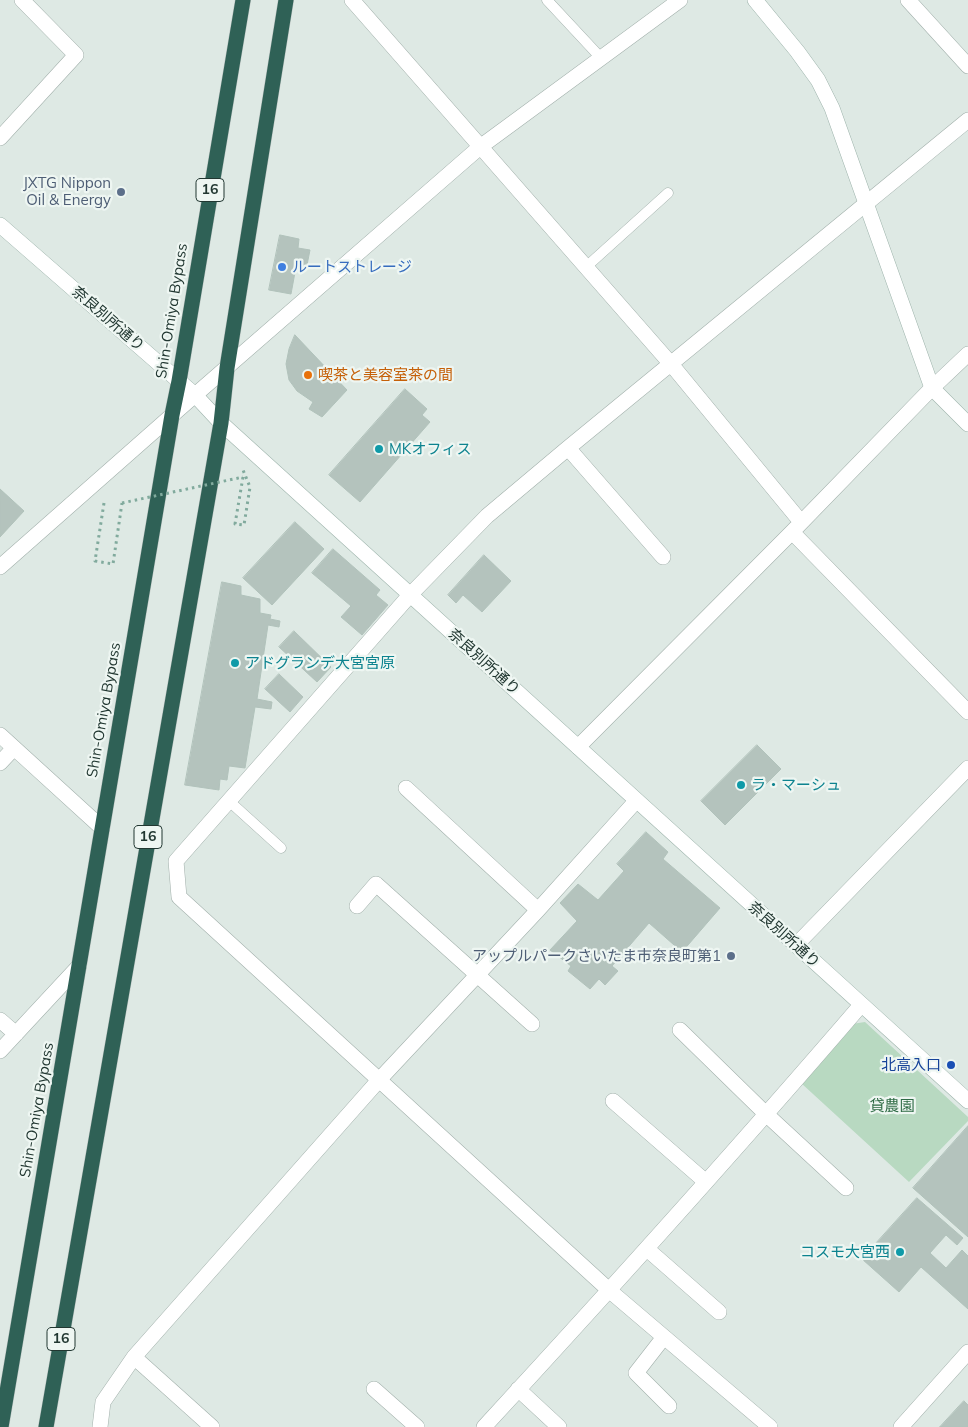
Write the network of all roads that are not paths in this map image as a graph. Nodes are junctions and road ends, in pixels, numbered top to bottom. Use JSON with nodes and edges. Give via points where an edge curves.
{"nodes":[{"id":1,"x":22,"y":0,"type":"edge"},
{"id":2,"x":243,"y":0,"type":"edge"},
{"id":3,"x":286,"y":0,"type":"edge"},
{"id":4,"x":352,"y":0,"type":"edge"},
{"id":5,"x":548,"y":0,"type":"edge"},
{"id":6,"x":680,"y":0,"type":"edge"},
{"id":7,"x":755,"y":0,"type":"edge"},
{"id":8,"x":908,"y":0,"type":"edge"},
{"id":9,"x":601,"y":58,"type":"junction"},
{"id":10,"x":968,"y":66,"type":"edge"},
{"id":11,"x":968,"y":120,"type":"edge"},
{"id":12,"x":0,"y":138,"type":"edge"},
{"id":13,"x":480,"y":147,"type":"junction"},
{"id":14,"x":668,"y":193,"type":"dead end"},
{"id":15,"x":866,"y":204,"type":"junction"},
{"id":16,"x":0,"y":225,"type":"edge"},
{"id":17,"x":586,"y":267,"type":"junction"},
{"id":18,"x":968,"y":354,"type":"edge"},
{"id":19,"x":671,"y":364,"type":"junction"},
{"id":20,"x":227,"y":368,"type":"junction"},
{"id":21,"x":179,"y":381,"type":"junction"},
{"id":22,"x":932,"y":388,"type":"junction"},
{"id":23,"x":195,"y":395,"type":"junction"},
{"id":24,"x":172,"y":415,"type":"junction"},
{"id":25,"x":221,"y":423,"type":"junction"},
{"id":26,"x":968,"y":424,"type":"edge"},
{"id":27,"x":568,"y":448,"type":"junction"},
{"id":28,"x":797,"y":527,"type":"junction"},
{"id":29,"x":663,"y":557,"type":"dead end"},
{"id":30,"x":0,"y":567,"type":"edge"},
{"id":31,"x":410,"y":595,"type":"junction"},
{"id":32,"x":968,"y":712,"type":"edge"},
{"id":33,"x":0,"y":736,"type":"edge"},
{"id":34,"x":578,"y":747,"type":"junction"},
{"id":35,"x":14,"y":748,"type":"junction"},
{"id":36,"x":0,"y":763,"type":"edge"},
{"id":37,"x":968,"y":768,"type":"edge"},
{"id":38,"x":406,"y":788,"type":"dead end"},
{"id":39,"x":229,"y":801,"type":"junction"},
{"id":40,"x":636,"y":801,"type":"junction"},
{"id":41,"x":102,"y":828,"type":"junction"},
{"id":42,"x":281,"y":848,"type":"dead end"},
{"id":43,"x":356,"y":906,"type":"dead end"},
{"id":44,"x":538,"y":910,"type":"junction"},
{"id":45,"x":796,"y":945,"type":"junction"},
{"id":46,"x":79,"y":966,"type":"junction"},
{"id":47,"x":478,"y":974,"type":"junction"},
{"id":48,"x":862,"y":1005,"type":"junction"},
{"id":49,"x":0,"y":1020,"type":"edge"},
{"id":50,"x":532,"y":1024,"type":"dead end"},
{"id":51,"x":680,"y":1030,"type":"dead end"},
{"id":52,"x":16,"y":1034,"type":"junction"},
{"id":53,"x":0,"y":1051,"type":"edge"},
{"id":54,"x":379,"y":1080,"type":"junction"},
{"id":55,"x":613,"y":1101,"type":"dead end"},
{"id":56,"x":968,"y":1101,"type":"edge"},
{"id":57,"x":767,"y":1115,"type":"junction"},
{"id":58,"x":706,"y":1182,"type":"junction"},
{"id":59,"x":846,"y":1188,"type":"dead end"},
{"id":60,"x":647,"y":1249,"type":"junction"},
{"id":61,"x":610,"y":1291,"type":"junction"},
{"id":62,"x":719,"y":1312,"type":"dead end"},
{"id":63,"x":664,"y":1337,"type":"junction"},
{"id":64,"x":968,"y":1352,"type":"edge"},
{"id":65,"x":134,"y":1357,"type":"junction"},
{"id":66,"x":374,"y":1389,"type":"dead end"},
{"id":67,"x":518,"y":1390,"type":"junction"},
{"id":68,"x":669,"y":1406,"type":"dead end"},
{"id":69,"x":1,"y":1427,"type":"edge"},
{"id":70,"x":46,"y":1427,"type":"edge"},
{"id":71,"x":100,"y":1427,"type":"edge"},
{"id":72,"x":212,"y":1427,"type":"edge"},
{"id":73,"x":417,"y":1427,"type":"edge"},
{"id":74,"x":484,"y":1427,"type":"edge"},
{"id":75,"x":559,"y":1427,"type":"edge"},
{"id":76,"x":770,"y":1427,"type":"edge"},
{"id":77,"x":901,"y":1427,"type":"edge"}],
"edges":[{"from":1,"to":12,"type":"street","via":[[76,55]]},
{"from":2,"to":21,"type":"highway","name":"Shin-Omiya Bypass","number":"16"},
{"from":3,"to":20,"type":"highway","number":"16"},
{"from":4,"to":13,"type":"street"},
{"from":5,"to":9,"type":"lane"},
{"from":6,"to":9,"type":"street"},
{"from":7,"to":15,"type":"street","via":[[818,80],[832,108]]},
{"from":8,"to":10,"type":"street"},
{"from":9,"to":13,"type":"street"},
{"from":11,"to":15,"type":"street"},
{"from":13,"to":17,"type":"street"},
{"from":13,"to":20,"type":"street"},
{"from":14,"to":17,"type":"lane"},
{"from":15,"to":19,"type":"street"},
{"from":15,"to":22,"type":"street"},
{"from":16,"to":21,"type":"street","name":"奈良別所通り"},
{"from":17,"to":19,"type":"street"},
{"from":18,"to":22,"type":"street"},
{"from":19,"to":27,"type":"street"},
{"from":19,"to":28,"type":"street"},
{"from":20,"to":23,"type":"street"},
{"from":20,"to":25,"type":"highway","number":"16"},
{"from":21,"to":23,"type":"street","name":"奈良別所通り"},
{"from":21,"to":24,"type":"highway","name":"Shin-Omiya Bypass","number":"16"},
{"from":22,"to":26,"type":"street"},
{"from":22,"to":28,"type":"street"},
{"from":23,"to":24,"type":"street"},
{"from":23,"to":25,"type":"street","name":"奈良別所通り"},
{"from":24,"to":30,"type":"street"},
{"from":24,"to":41,"type":"highway","name":"Shin-Omiya Bypass","number":"16"},
{"from":25,"to":31,"type":"street","name":"奈良別所通り"},
{"from":25,"to":70,"type":"highway","number":"16"},
{"from":27,"to":29,"type":"street"},
{"from":27,"to":31,"type":"street","via":[[487,516]]},
{"from":28,"to":32,"type":"street"},
{"from":28,"to":34,"type":"street"},
{"from":31,"to":34,"type":"street","name":"奈良別所通り"},
{"from":31,"to":39,"type":"street"},
{"from":33,"to":35,"type":"street"},
{"from":34,"to":40,"type":"street","name":"奈良別所通り"},
{"from":35,"to":36,"type":"street"},
{"from":35,"to":41,"type":"street"},
{"from":37,"to":45,"type":"street"},
{"from":38,"to":44,"type":"street"},
{"from":39,"to":42,"type":"lane"},
{"from":39,"to":54,"type":"street","via":[[176,861],[179,897]]},
{"from":40,"to":44,"type":"street"},
{"from":40,"to":45,"type":"street","name":"奈良別所通り"},
{"from":41,"to":46,"type":"highway","name":"Shin-Omiya Bypass","number":"16"},
{"from":43,"to":47,"type":"street","via":[[376,884]]},
{"from":44,"to":47,"type":"street"},
{"from":45,"to":48,"type":"street","name":"奈良別所通り"},
{"from":46,"to":52,"type":"street"},
{"from":46,"to":69,"type":"highway","name":"Shin-Omiya Bypass","number":"16"},
{"from":47,"to":50,"type":"street"},
{"from":47,"to":54,"type":"street"},
{"from":48,"to":56,"type":"street","name":"奈良別所通り"},
{"from":48,"to":57,"type":"street"},
{"from":49,"to":52,"type":"street"},
{"from":51,"to":57,"type":"street"},
{"from":52,"to":53,"type":"street"},
{"from":54,"to":61,"type":"street"},
{"from":54,"to":65,"type":"street"},
{"from":55,"to":58,"type":"street"},
{"from":57,"to":58,"type":"street"},
{"from":57,"to":59,"type":"street"},
{"from":58,"to":60,"type":"street"},
{"from":60,"to":61,"type":"street"},
{"from":60,"to":62,"type":"street"},
{"from":61,"to":63,"type":"street"},
{"from":61,"to":67,"type":"street"},
{"from":63,"to":68,"type":"street","via":[[636,1372]]},
{"from":63,"to":76,"type":"street"},
{"from":64,"to":77,"type":"street"},
{"from":65,"to":71,"type":"street","via":[[102,1402]]},
{"from":65,"to":72,"type":"street"},
{"from":66,"to":73,"type":"street"},
{"from":67,"to":74,"type":"street"},
{"from":67,"to":75,"type":"street"}]}
